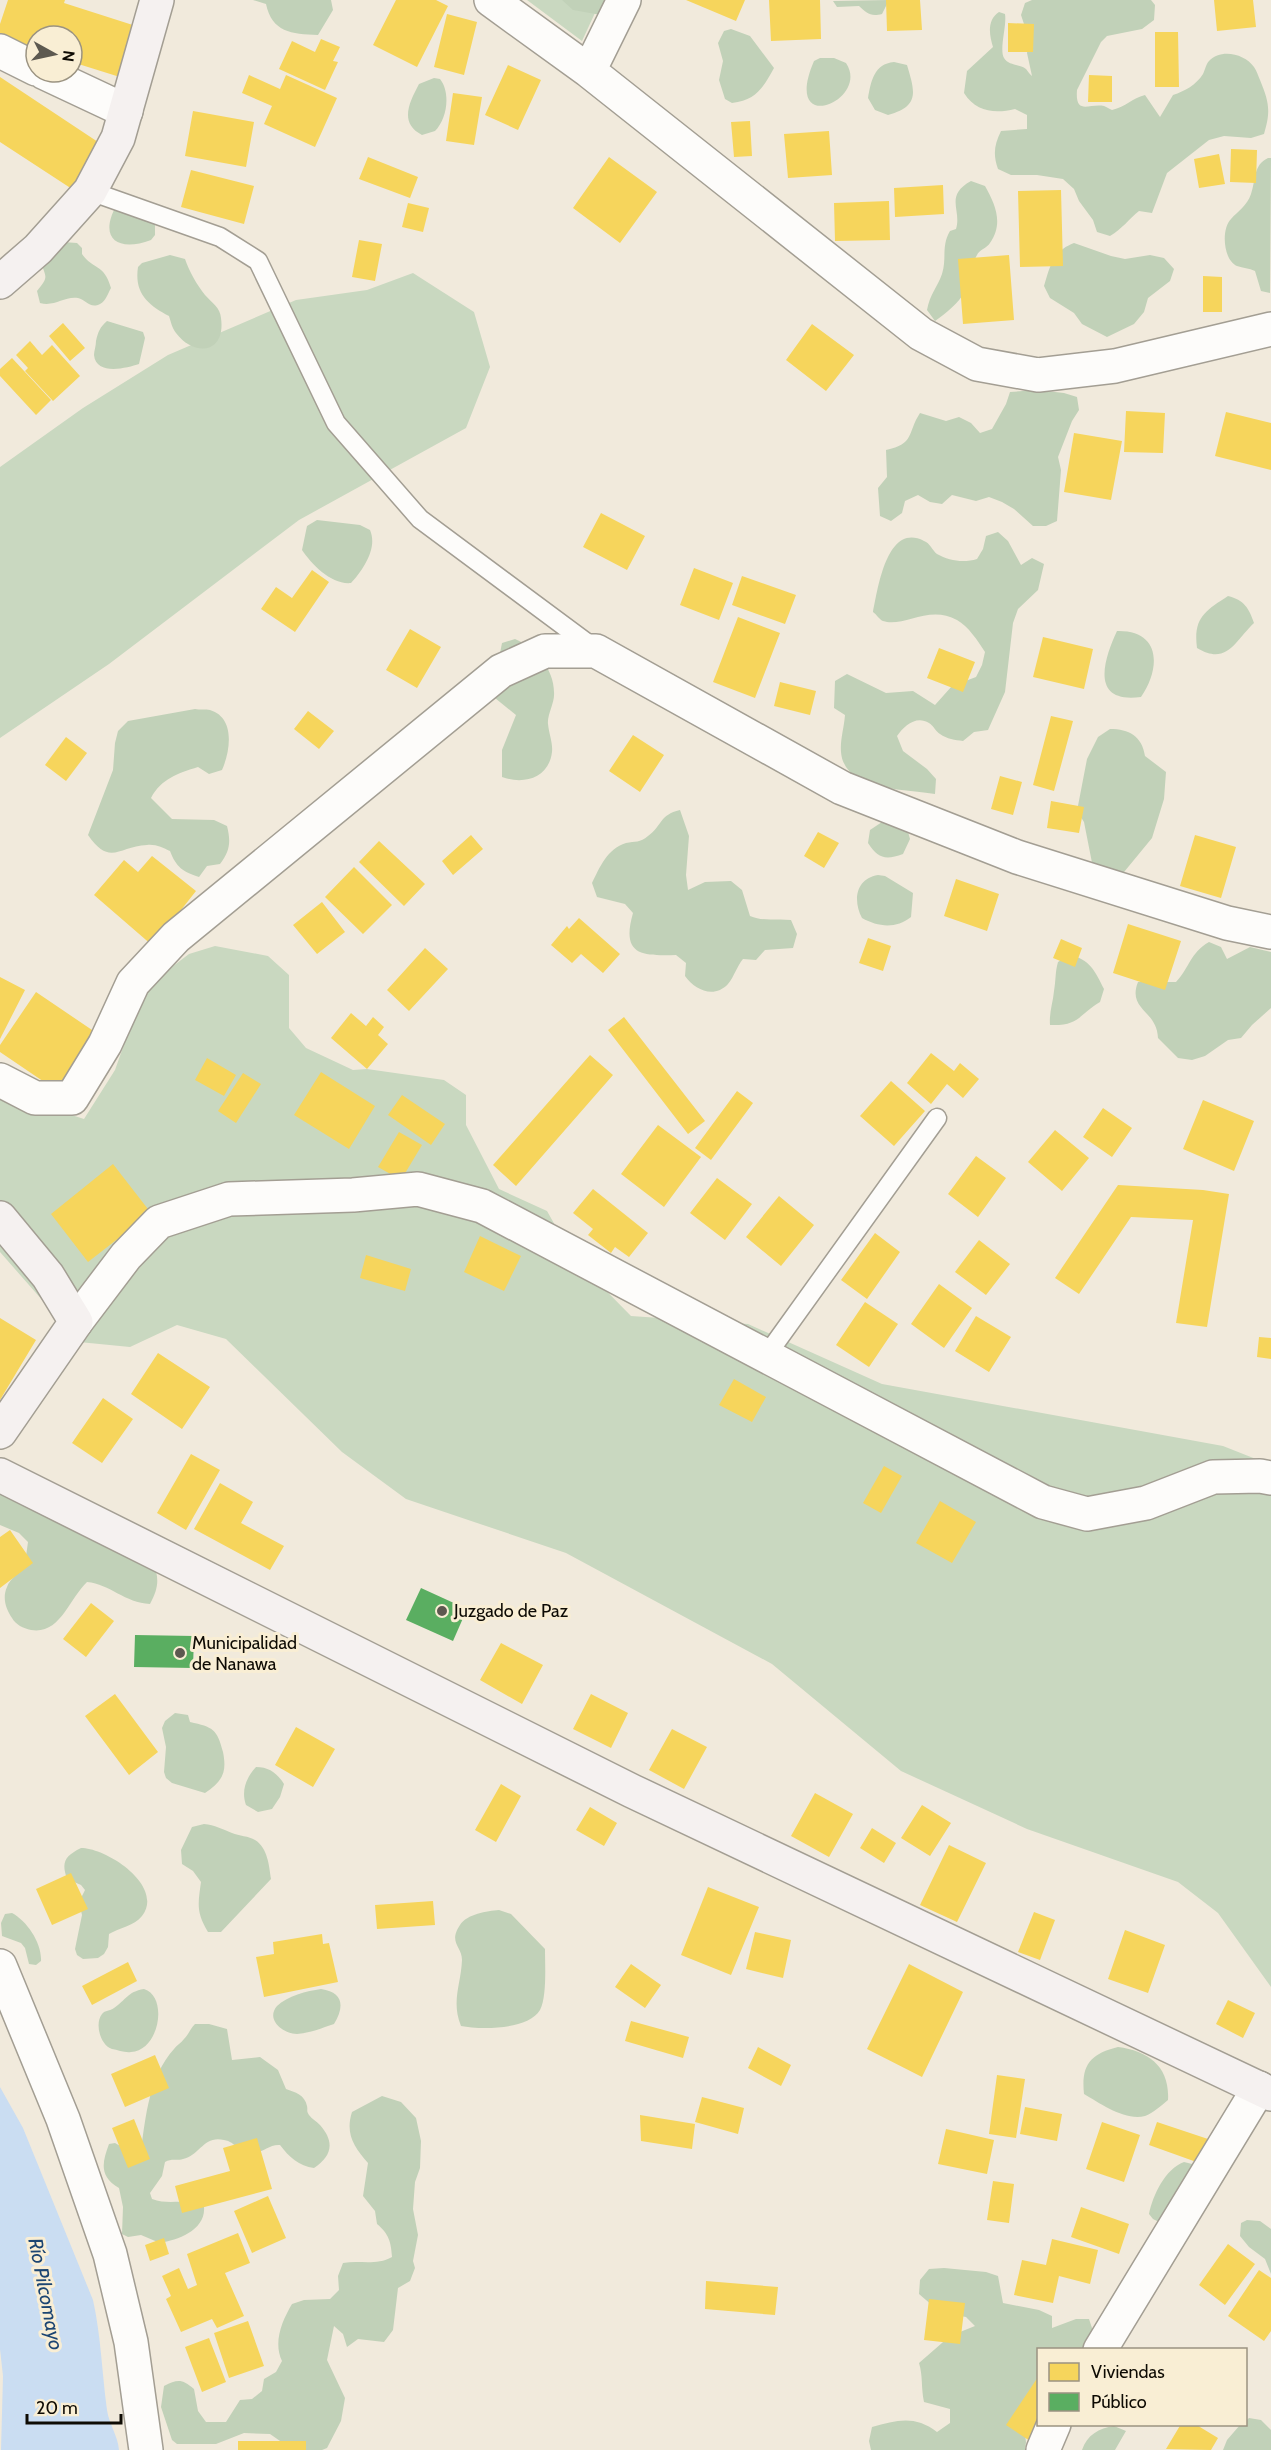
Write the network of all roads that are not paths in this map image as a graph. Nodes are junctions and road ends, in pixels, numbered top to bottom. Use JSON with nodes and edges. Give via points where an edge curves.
{"nodes":[{"id":1,"x":157,"y":0,"type":"edge"},
{"id":2,"x":491,"y":0,"type":"edge"},
{"id":3,"x":624,"y":0,"type":"edge"},
{"id":4,"x":0,"y":51,"type":"edge"},
{"id":5,"x":24,"y":63,"type":"edge"},
{"id":6,"x":589,"y":71,"type":"junction"},
{"id":7,"x":69,"y":84,"type":"edge"},
{"id":8,"x":126,"y":111,"type":"junction"},
{"id":9,"x":90,"y":191,"type":"junction"},
{"id":10,"x":0,"y":282,"type":"edge"},
{"id":11,"x":1271,"y":329,"type":"edge"},
{"id":12,"x":596,"y":651,"type":"junction"},
{"id":13,"x":1271,"y":932,"type":"edge"},
{"id":14,"x":0,"y":1080,"type":"edge"},
{"id":15,"x":937,"y":1118,"type":"dead end"},
{"id":16,"x":0,"y":1218,"type":"edge"},
{"id":17,"x":76,"y":1322,"type":"junction"},
{"id":18,"x":766,"y":1356,"type":"junction"},
{"id":19,"x":0,"y":1432,"type":"edge"},
{"id":20,"x":0,"y":1475,"type":"edge"},
{"id":21,"x":1271,"y":1478,"type":"edge"},
{"id":22,"x":0,"y":1966,"type":"edge"},
{"id":23,"x":1265,"y":2091,"type":"edge"},
{"id":24,"x":1101,"y":2348,"type":"edge"},
{"id":25,"x":1053,"y":2426,"type":"edge"},
{"id":26,"x":146,"y":2450,"type":"edge"},
{"id":27,"x":1043,"y":2450,"type":"edge"}],
"edges":[{"from":1,"to":8,"type":"street"},
{"from":2,"to":6,"type":"street"},
{"from":3,"to":6,"type":"street"},
{"from":4,"to":5,"type":"street"},
{"from":6,"to":11,"type":"street","via":[[921,334],[978,364],[1038,375],[1114,366]]},
{"from":7,"to":8,"type":"street"},
{"from":8,"to":9,"type":"street","via":[[118,138]]},
{"from":9,"to":10,"type":"street","via":[[38,249]]},
{"from":9,"to":12,"type":"lane","via":[[220,237],[258,261],[336,423],[420,519]]},
{"from":12,"to":13,"type":"street","via":[[842,788],[1017,857],[1227,923]]},
{"from":12,"to":14,"type":"street","via":[[545,651],[501,671],[176,937],[133,983],[105,1044],[72,1098],[35,1098]]},
{"from":15,"to":18,"type":"lane"},
{"from":16,"to":17,"type":"street","via":[[48,1276]]},
{"from":17,"to":18,"type":"street","via":[[126,1256],[159,1222],[229,1198],[418,1189],[482,1206]]},
{"from":17,"to":19,"type":"street"},
{"from":18,"to":21,"type":"street","via":[[1043,1502],[1088,1514],[1146,1503],[1214,1477]]},
{"from":20,"to":23,"type":"street","via":[[632,1791]]},
{"from":22,"to":26,"type":"street","via":[[63,2119],[110,2254],[131,2342]]},
{"from":23,"to":24,"type":"street"},
{"from":25,"to":27,"type":"street"}]}
